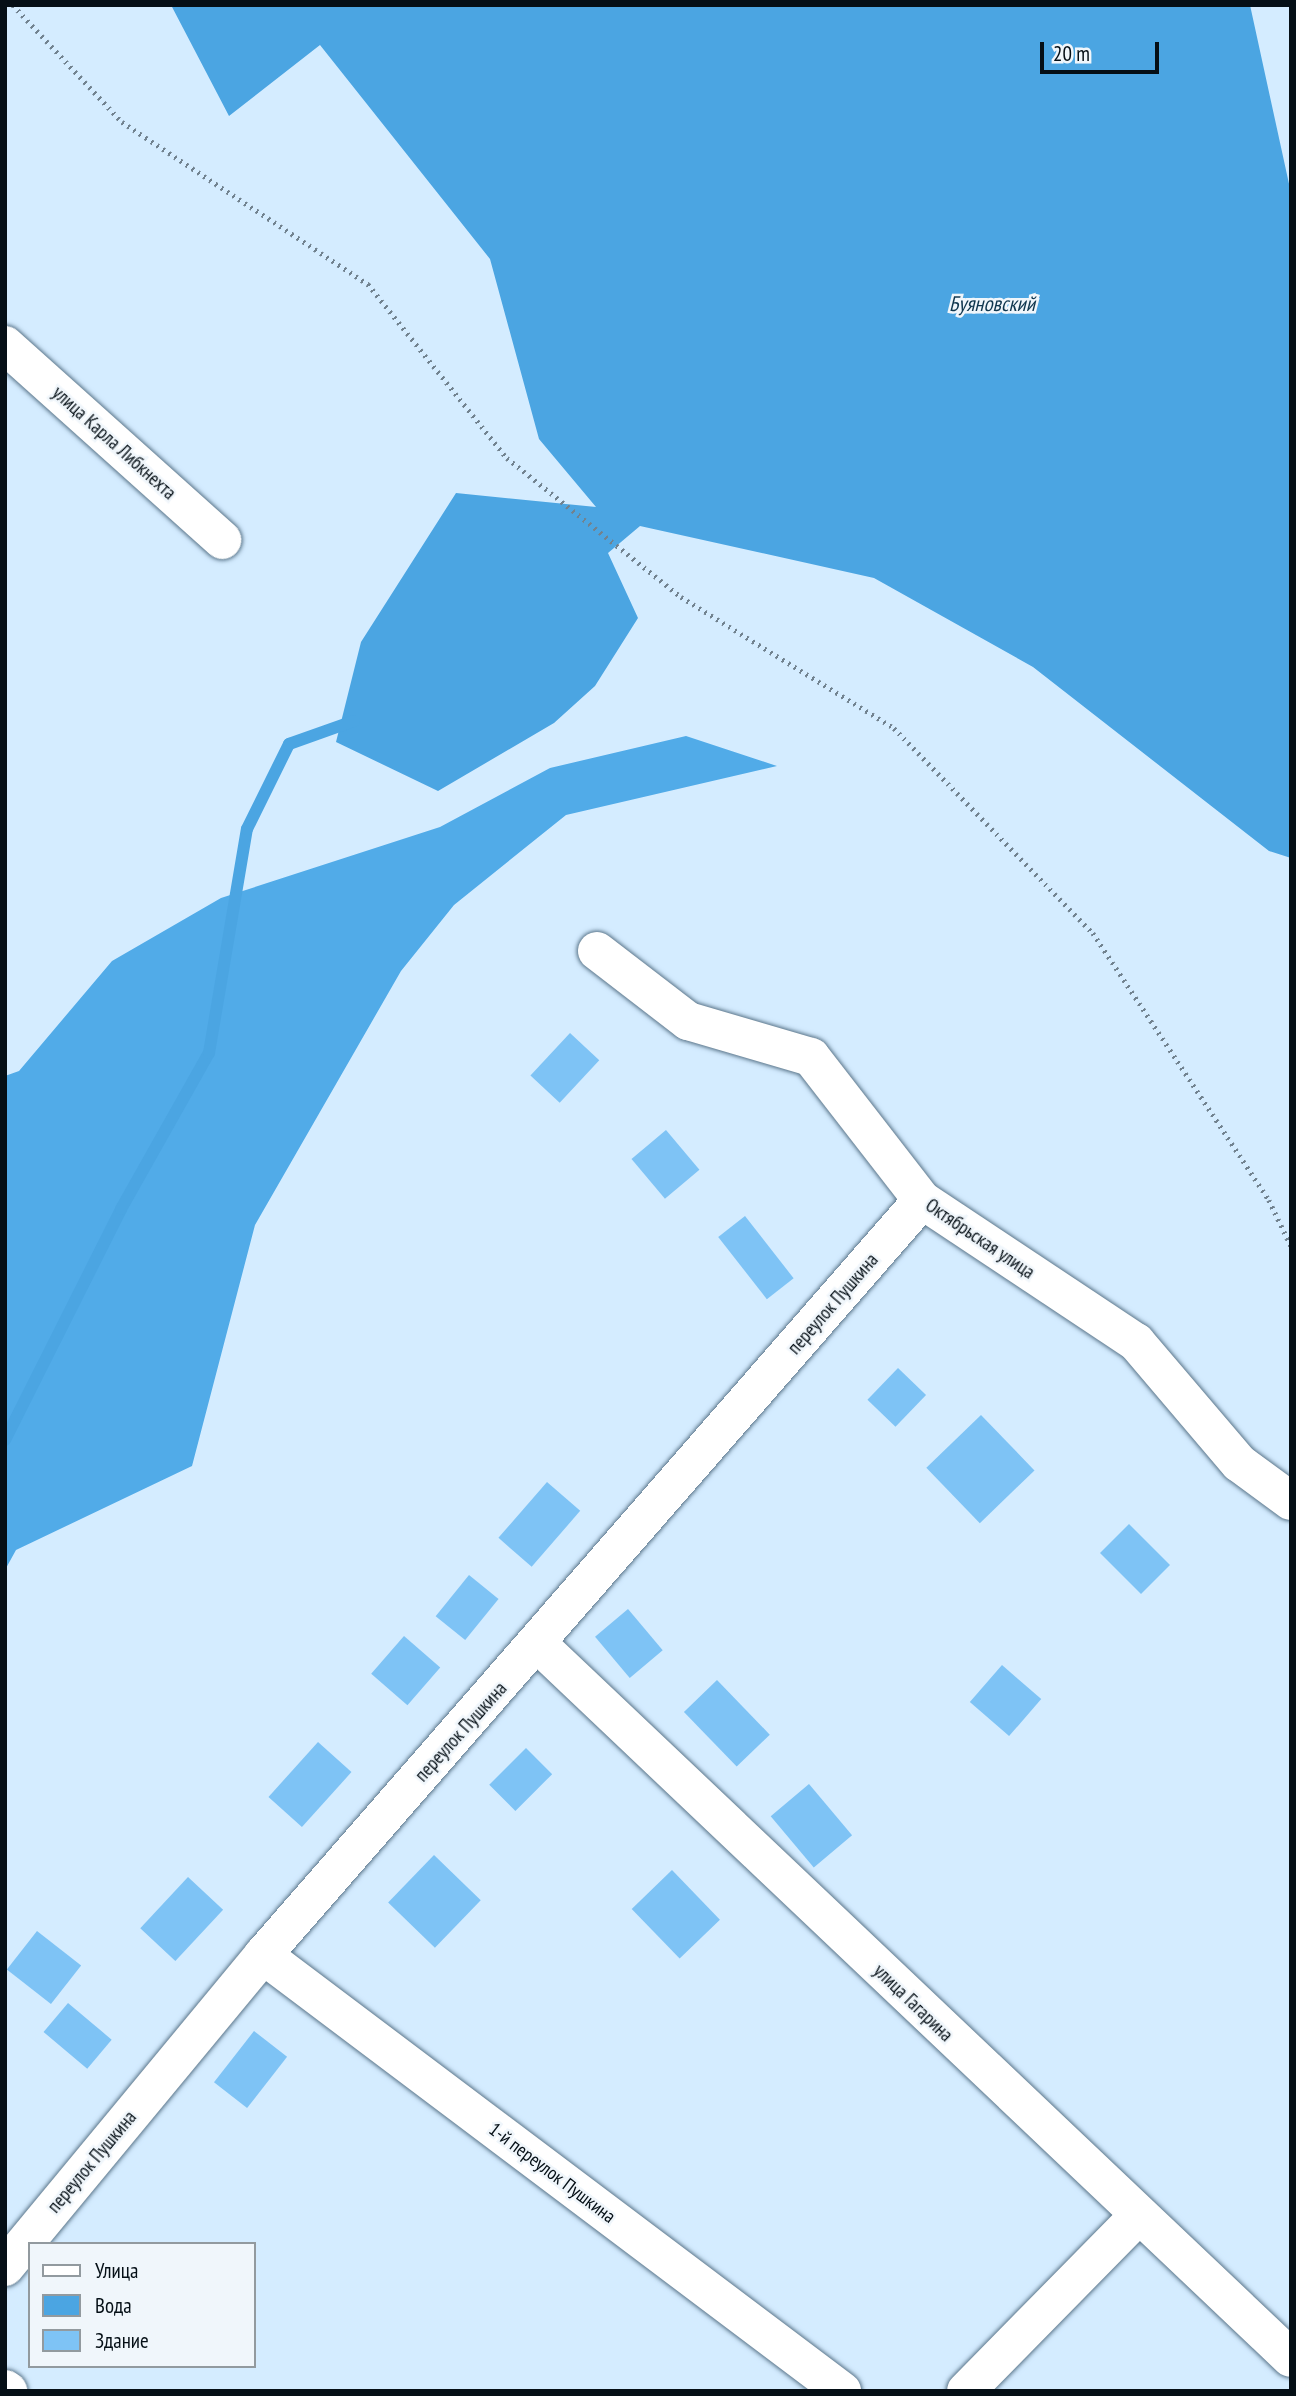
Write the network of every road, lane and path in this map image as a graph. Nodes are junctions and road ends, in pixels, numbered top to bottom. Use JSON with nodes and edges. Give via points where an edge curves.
{"nodes":[{"id":1,"x":13,"y":5,"type":"edge"},
{"id":2,"x":5,"y":345,"type":"edge"},
{"id":3,"x":222,"y":540,"type":"dead end"},
{"id":4,"x":597,"y":951,"type":"dead end"},
{"id":5,"x":922,"y":1200,"type":"junction"},
{"id":6,"x":1291,"y":1246,"type":"edge"},
{"id":7,"x":1291,"y":1501,"type":"edge"},
{"id":8,"x":539,"y":1645,"type":"junction"},
{"id":9,"x":262,"y":1955,"type":"junction"},
{"id":10,"x":1137,"y":2217,"type":"junction"},
{"id":11,"x":5,"y":2267,"type":"edge"},
{"id":12,"x":1291,"y":2358,"type":"edge"},
{"id":13,"x":842,"y":2391,"type":"edge"},
{"id":14,"x":966,"y":2391,"type":"edge"}],
"edges":[{"from":1,"to":6,"type":"path","via":[[122,122],[368,284],[507,458],[681,597],[894,727],[1093,933],[1269,1200]]},
{"from":2,"to":3,"type":"street","name":"улица Карла Либкнехта"},
{"from":4,"to":5,"type":"street","name":"Октябрьская улица","via":[[688,1021],[811,1057]]},
{"from":5,"to":7,"type":"street","name":"Октябрьская улица","via":[[1136,1342],[1238,1463]]},
{"from":5,"to":8,"type":"street","name":"переулок Пушкина"},
{"from":8,"to":9,"type":"street","name":"переулок Пушкина"},
{"from":8,"to":10,"type":"street","name":"улица Гагарина"},
{"from":9,"to":11,"type":"street","name":"переулок Пушкина"},
{"from":9,"to":13,"type":"street","name":"1-й переулок Пушкина"},
{"from":10,"to":12,"type":"street","name":"улица Гагарина"},
{"from":10,"to":14,"type":"street"}]}
